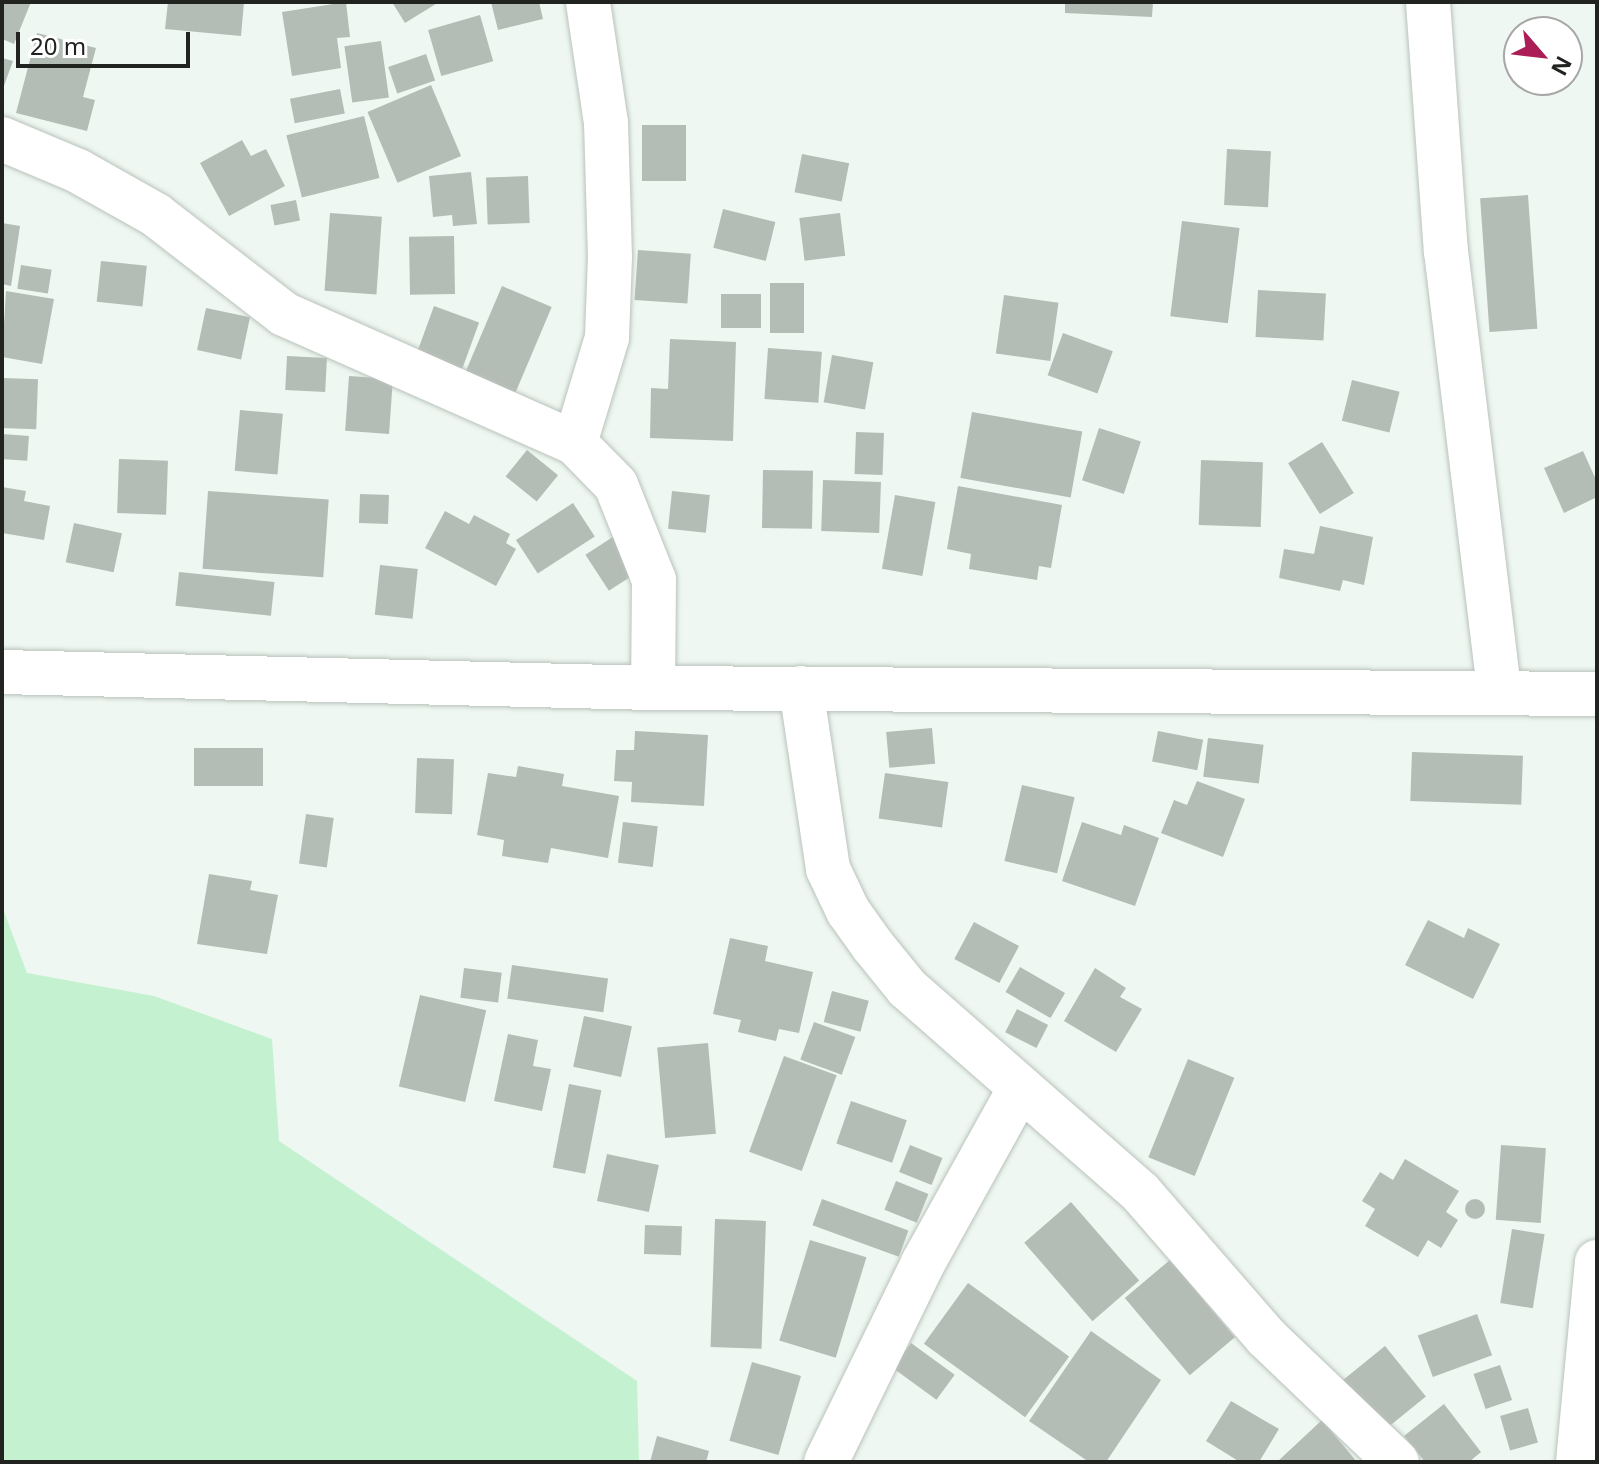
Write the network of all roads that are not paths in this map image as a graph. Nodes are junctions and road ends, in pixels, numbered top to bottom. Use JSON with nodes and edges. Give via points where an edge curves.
{"nodes":[{"id":1,"x":588,"y":2,"type":"edge"},
{"id":2,"x":1428,"y":2,"type":"edge"},
{"id":3,"x":2,"y":139,"type":"edge"},
{"id":4,"x":575,"y":443,"type":"junction"},
{"id":5,"x":2,"y":672,"type":"edge"},
{"id":6,"x":653,"y":688,"type":"junction"},
{"id":7,"x":801,"y":688,"type":"junction"},
{"id":8,"x":1499,"y":691,"type":"junction"},
{"id":9,"x":1597,"y":694,"type":"edge"},
{"id":10,"x":1020,"y":1088,"type":"junction"},
{"id":11,"x":1597,"y":1262,"type":"edge"},
{"id":12,"x":826,"y":1462,"type":"edge"},
{"id":13,"x":1397,"y":1462,"type":"edge"},
{"id":14,"x":1578,"y":1462,"type":"edge"}],
"edges":[{"from":1,"to":4,"type":"street","via":[[606,123],[610,257],[607,338]]},
{"from":2,"to":8,"type":"street","via":[[1446,251]]},
{"from":3,"to":4,"type":"street","via":[[78,171],[156,215],[284,314]]},
{"from":4,"to":6,"type":"street","via":[[616,485],[643,545],[654,580]]},
{"from":5,"to":6,"type":"street"},
{"from":6,"to":7,"type":"street"},
{"from":7,"to":8,"type":"street"},
{"from":7,"to":10,"type":"street","via":[[828,869],[848,911],[907,988]]},
{"from":8,"to":9,"type":"street"},
{"from":10,"to":12,"type":"street","via":[[923,1263]]},
{"from":10,"to":13,"type":"street","via":[[1140,1192],[1266,1337]]},
{"from":11,"to":14,"type":"street"}]}
